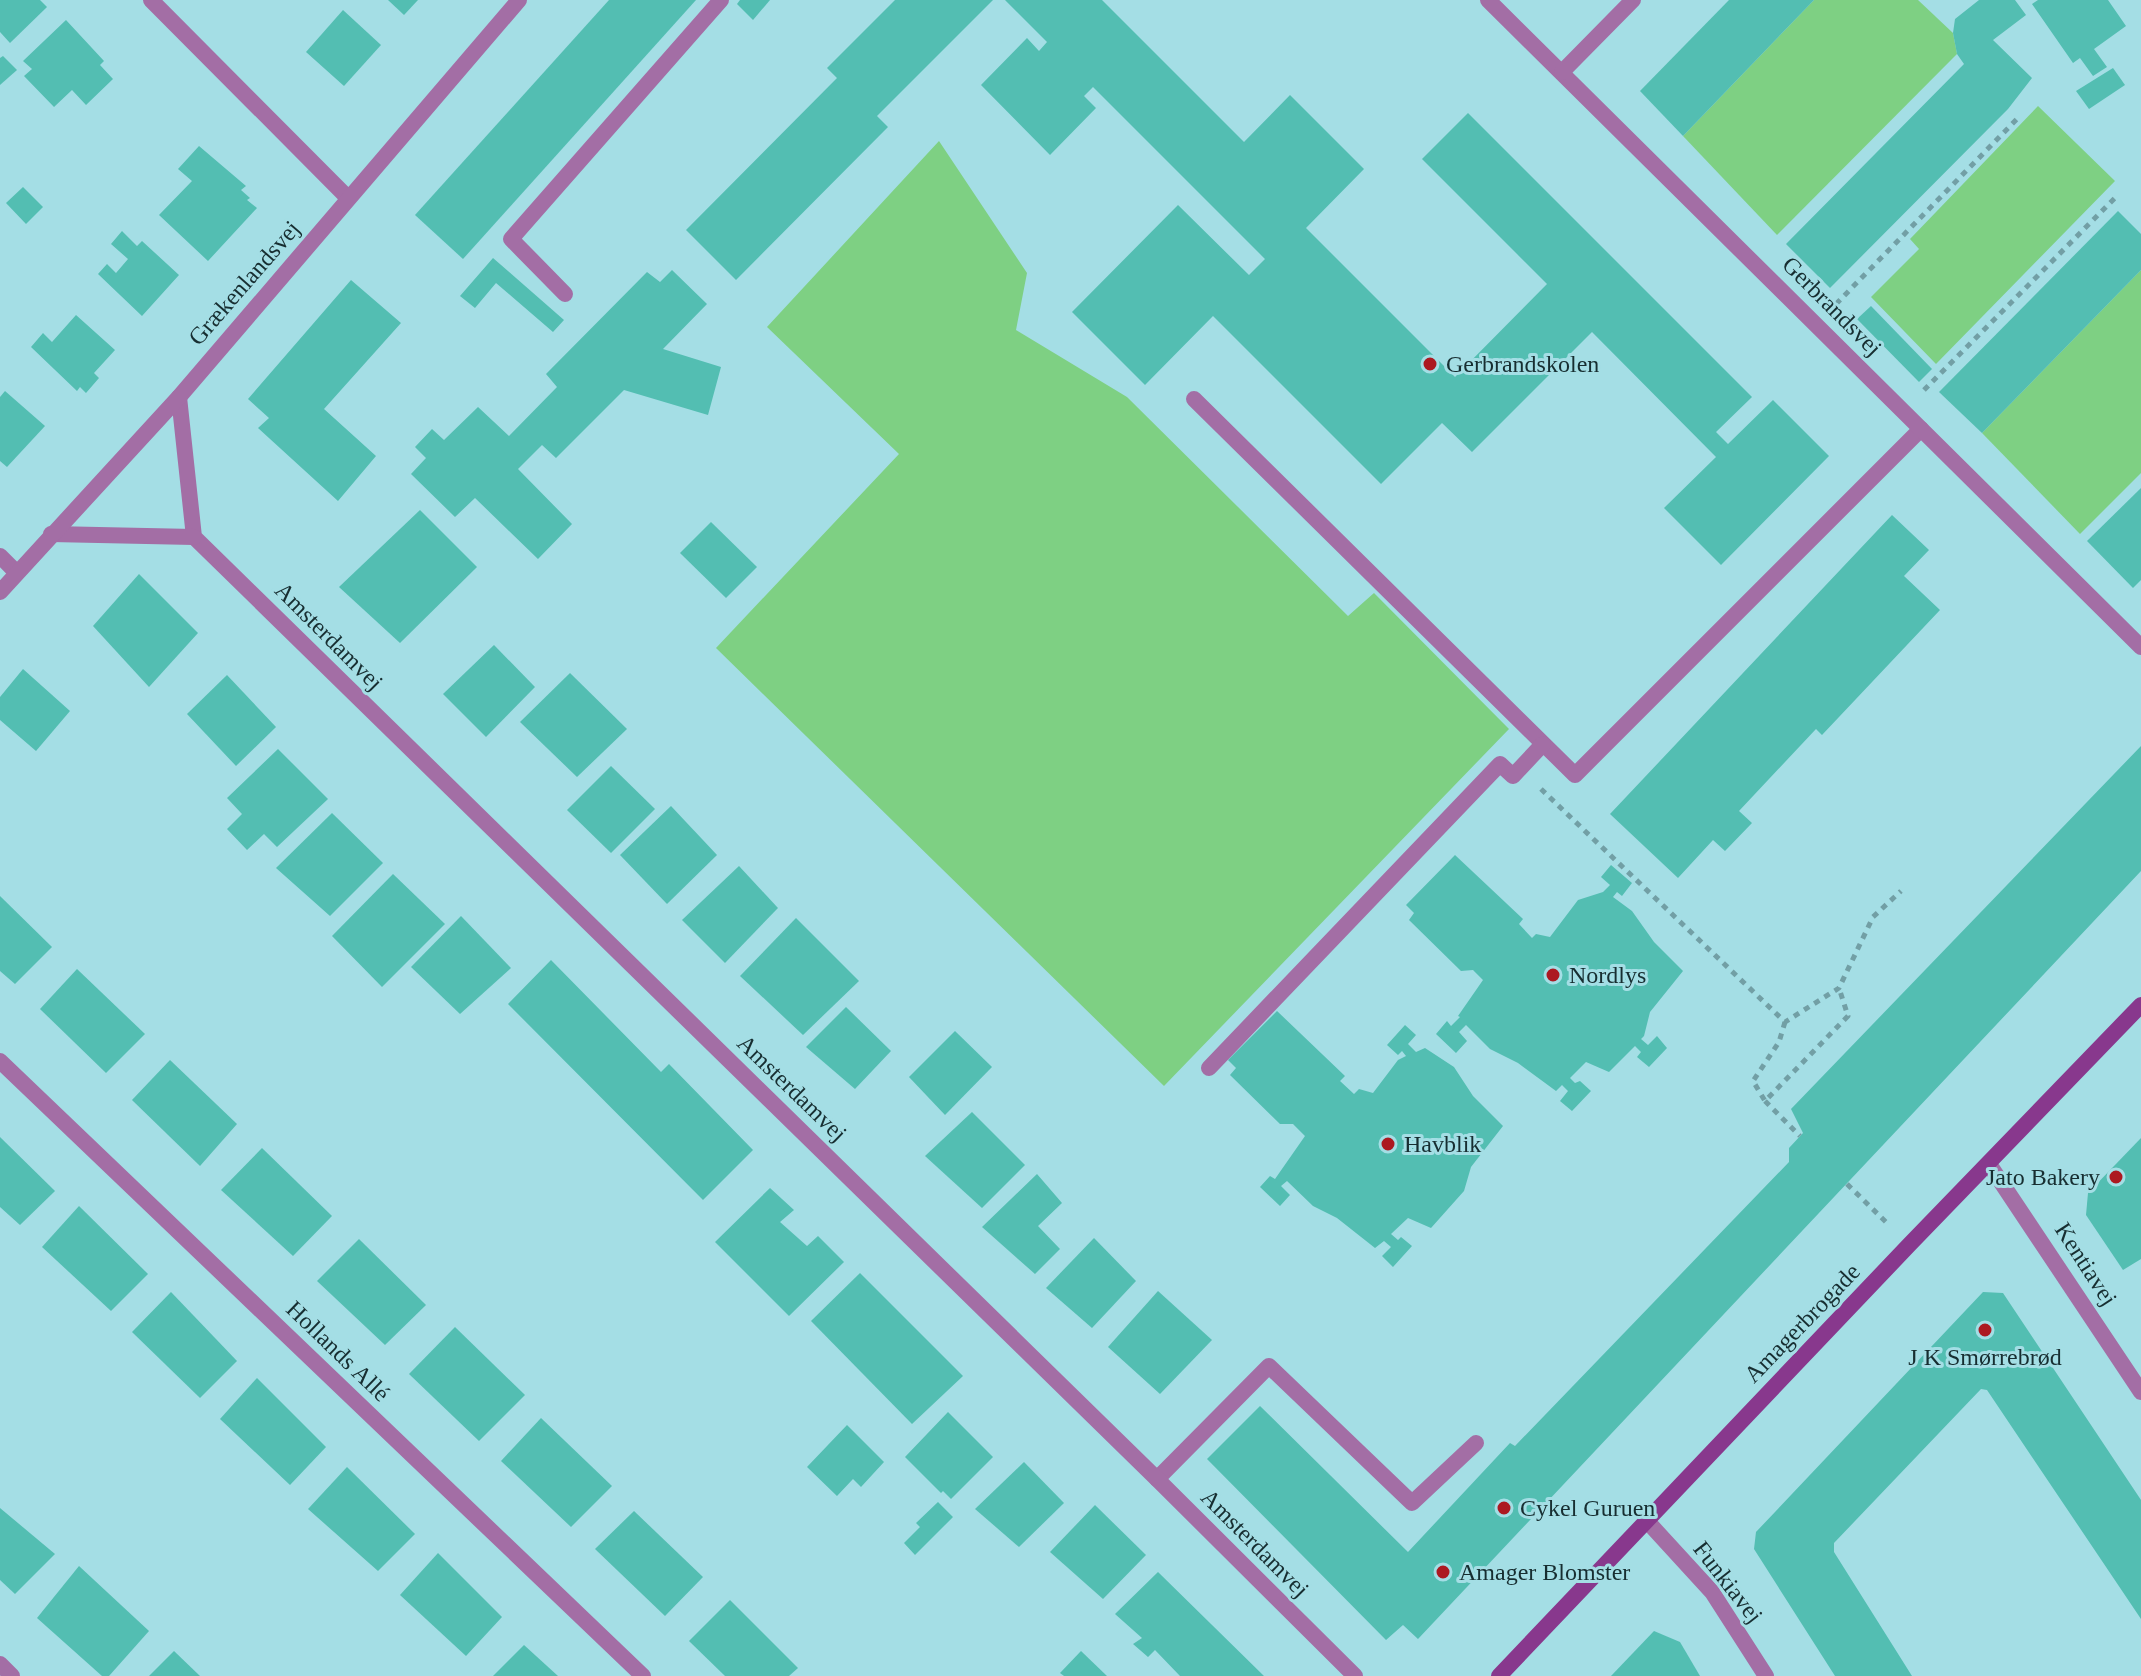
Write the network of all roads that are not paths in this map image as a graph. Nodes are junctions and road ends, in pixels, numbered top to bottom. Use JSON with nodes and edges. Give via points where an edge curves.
{"nodes":[{"id":1,"x":151,"y":0,"type":"edge"},
{"id":2,"x":519,"y":0,"type":"edge"},
{"id":3,"x":721,"y":0,"type":"edge"},
{"id":4,"x":1488,"y":0,"type":"edge"},
{"id":5,"x":1633,"y":0,"type":"edge"},
{"id":6,"x":1562,"y":72,"type":"junction"},
{"id":7,"x":348,"y":198,"type":"junction"},
{"id":8,"x":565,"y":294,"type":"dead end"},
{"id":9,"x":179,"y":397,"type":"junction"},
{"id":10,"x":1194,"y":399,"type":"dead end"},
{"id":11,"x":1921,"y":429,"type":"junction"},
{"id":12,"x":51,"y":534,"type":"junction"},
{"id":13,"x":194,"y":537,"type":"junction"},
{"id":14,"x":0,"y":556,"type":"edge"},
{"id":15,"x":16,"y":572,"type":"junction"},
{"id":16,"x":0,"y":592,"type":"edge"},
{"id":17,"x":2141,"y":647,"type":"edge"},
{"id":18,"x":1543,"y":744,"type":"junction"},
{"id":19,"x":2141,"y":1005,"type":"edge"},
{"id":20,"x":0,"y":1061,"type":"edge"},
{"id":21,"x":1209,"y":1068,"type":"dead end"},
{"id":22,"x":1989,"y":1164,"type":"junction"},
{"id":23,"x":2134,"y":1368,"type":"edge"},
{"id":24,"x":2141,"y":1392,"type":"edge"},
{"id":25,"x":1476,"y":1443,"type":"dead end"},
{"id":26,"x":1157,"y":1479,"type":"junction"},
{"id":27,"x":1647,"y":1521,"type":"junction"},
{"id":28,"x":0,"y":1664,"type":"edge"},
{"id":29,"x":12,"y":1676,"type":"edge"},
{"id":30,"x":643,"y":1676,"type":"edge"},
{"id":31,"x":1355,"y":1676,"type":"edge"},
{"id":32,"x":1499,"y":1676,"type":"edge"},
{"id":33,"x":1766,"y":1676,"type":"edge"}],
"edges":[{"from":1,"to":7,"type":"street"},
{"from":2,"to":7,"type":"street","name":"Grækenlandsvej"},
{"from":3,"to":8,"type":"street","via":[[511,239]]},
{"from":4,"to":6,"type":"street","name":"Gerbrandsvej"},
{"from":5,"to":6,"type":"street"},
{"from":6,"to":11,"type":"street","name":"Gerbrandsvej"},
{"from":7,"to":9,"type":"street","name":"Grækenlandsvej"},
{"from":9,"to":12,"type":"street","name":"Grækenlandsvej"},
{"from":9,"to":13,"type":"street"},
{"from":10,"to":18,"type":"street"},
{"from":11,"to":17,"type":"street","name":"Gerbrandsvej"},
{"from":11,"to":18,"type":"street","via":[[1575,775]]},
{"from":12,"to":13,"type":"street"},
{"from":12,"to":15,"type":"street","name":"Grækenlandsvej"},
{"from":13,"to":26,"type":"street","name":"Amsterdamvej"},
{"from":14,"to":15,"type":"street"},
{"from":15,"to":16,"type":"street","name":"Grækenlandsvej"},
{"from":18,"to":21,"type":"street","via":[[1513,776],[1500,764]]},
{"from":19,"to":22,"type":"street","name":"Amagerbrogade"},
{"from":20,"to":30,"type":"street","name":"Hollands Allé"},
{"from":22,"to":23,"type":"street","name":"Kentiavej"},
{"from":22,"to":27,"type":"street","name":"Amagerbrogade"},
{"from":23,"to":24,"type":"street","name":"Kentiavej"},
{"from":25,"to":26,"type":"street","via":[[1412,1503],[1269,1366]]},
{"from":26,"to":31,"type":"street","name":"Amsterdamvej"},
{"from":27,"to":32,"type":"street","name":"Amagerbrogade"},
{"from":27,"to":33,"type":"street","name":"Funkiavej","via":[[1712,1592]]},
{"from":28,"to":29,"type":"street"}]}
